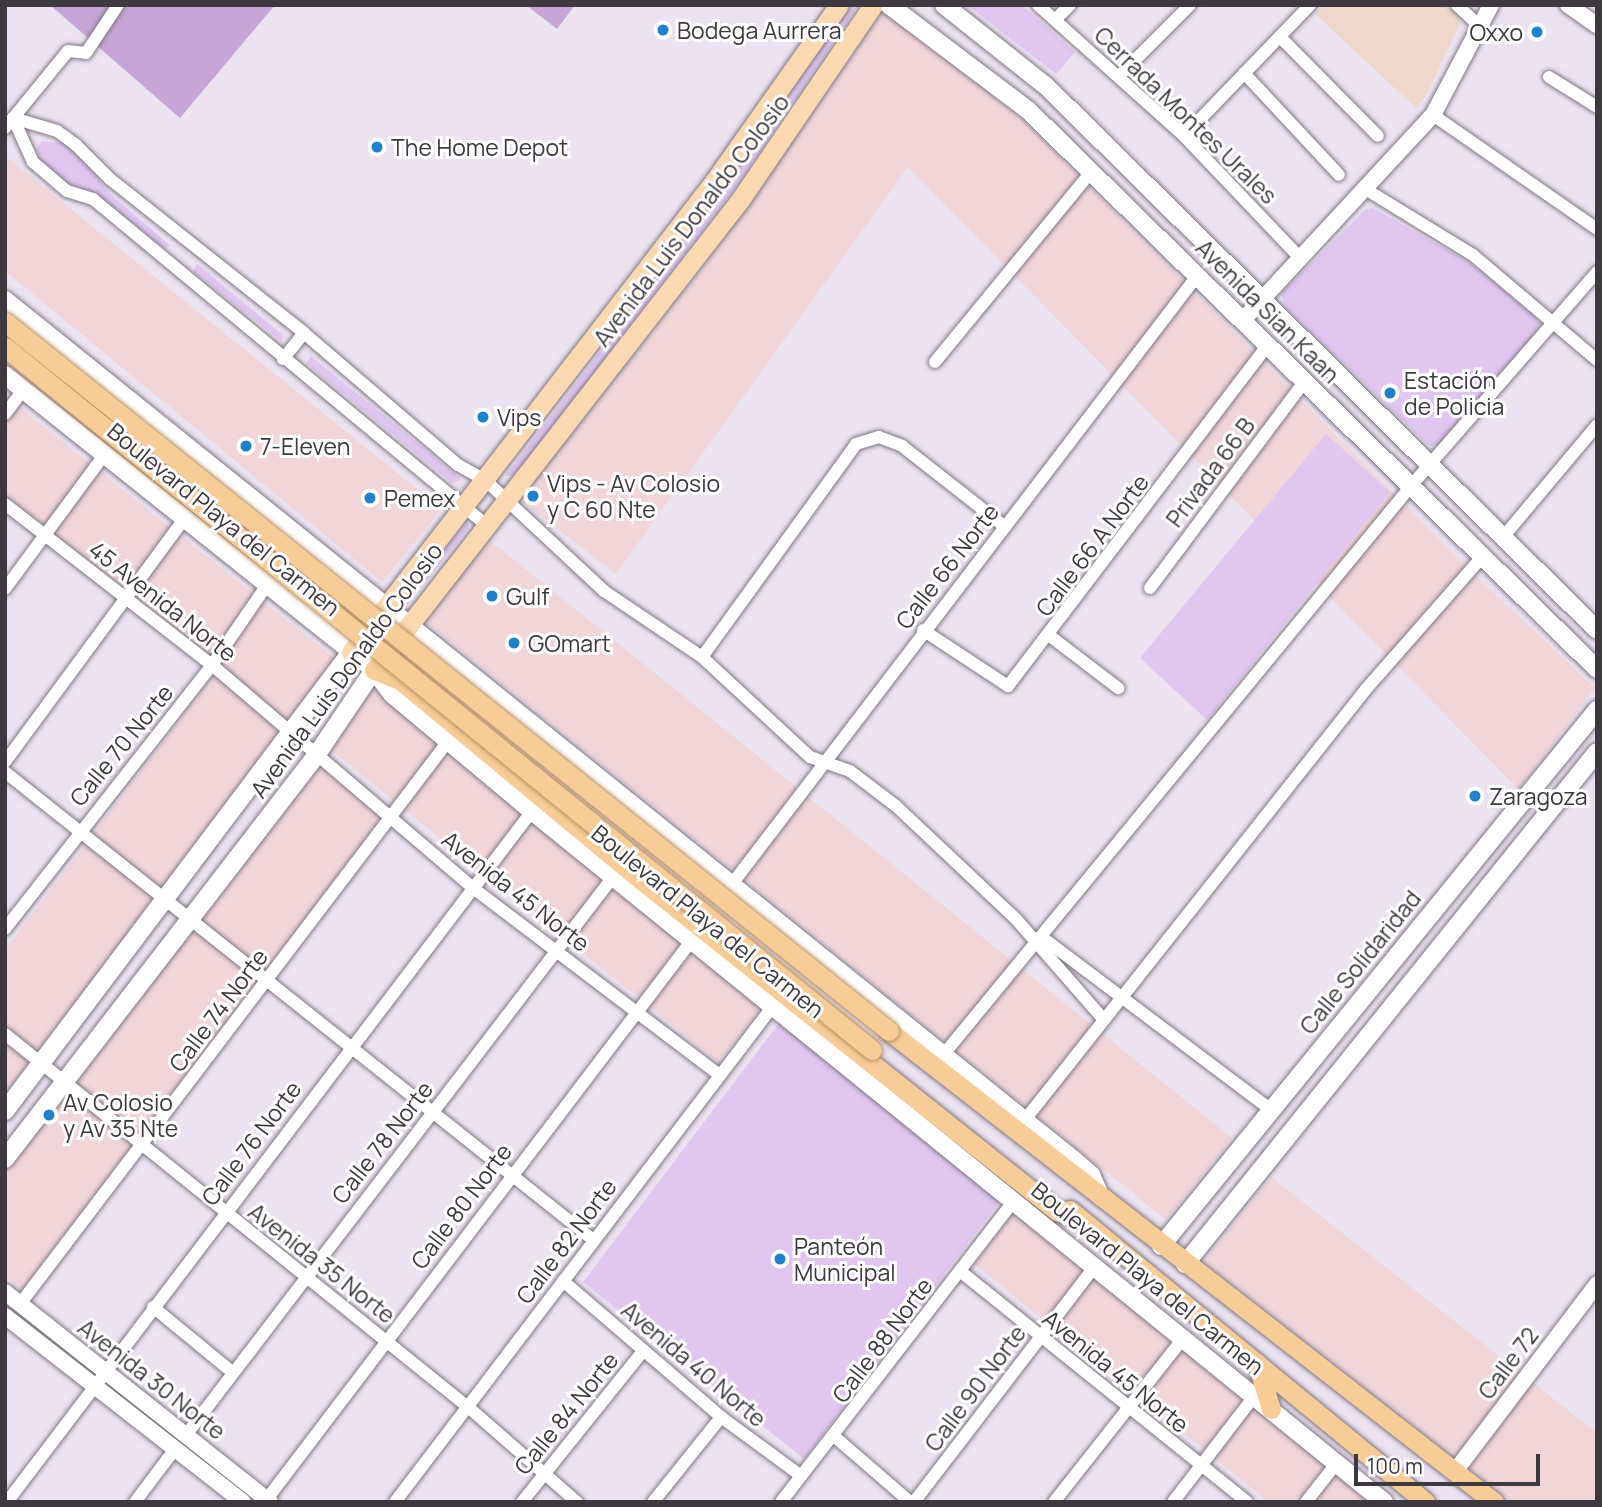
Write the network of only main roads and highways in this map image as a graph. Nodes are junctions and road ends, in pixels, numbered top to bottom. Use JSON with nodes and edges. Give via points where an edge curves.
{"nodes":[{"id":1,"x":839,"y":5,"type":"edge"},
{"id":2,"x":873,"y":5,"type":"edge"},
{"id":3,"x":889,"y":5,"type":"edge"},
{"id":4,"x":944,"y":5,"type":"edge"},
{"id":5,"x":969,"y":25,"type":"junction"},
{"id":6,"x":950,"y":51,"type":"junction"},
{"id":7,"x":5,"y":300,"type":"edge"},
{"id":8,"x":5,"y":322,"type":"edge"},
{"id":9,"x":5,"y":347,"type":"edge"},
{"id":10,"x":5,"y":375,"type":"edge"},
{"id":11,"x":299,"y":538,"type":"junction"},
{"id":12,"x":267,"y":585,"type":"junction"},
{"id":13,"x":385,"y":607,"type":"junction"},
{"id":14,"x":408,"y":625,"type":"junction"},
{"id":15,"x":1597,"y":630,"type":"edge"},
{"id":16,"x":351,"y":652,"type":"junction"},
{"id":17,"x":1597,"y":669,"type":"edge"},
{"id":18,"x":374,"y":670,"type":"junction"},
{"id":19,"x":484,"y":686,"type":"junction"},
{"id":20,"x":1597,"y":710,"type":"edge"},
{"id":21,"x":454,"y":735,"type":"junction"},
{"id":22,"x":1597,"y":752,"type":"edge"},
{"id":23,"x":1271,"y":1110,"type":"junction"},
{"id":24,"x":5,"y":1111,"type":"edge"},
{"id":25,"x":1293,"y":1131,"type":"junction"},
{"id":26,"x":1247,"y":1139,"type":"junction"},
{"id":27,"x":5,"y":1159,"type":"edge"},
{"id":28,"x":1270,"y":1159,"type":"junction"},
{"id":29,"x":1101,"y":1197,"type":"junction"},
{"id":30,"x":1078,"y":1217,"type":"junction"},
{"id":31,"x":1161,"y":1245,"type":"junction"},
{"id":32,"x":1185,"y":1264,"type":"junction"},
{"id":33,"x":1257,"y":1363,"type":"junction"},
{"id":34,"x":1271,"y":1409,"type":"junction"},
{"id":35,"x":1384,"y":1502,"type":"edge"},
{"id":36,"x":1426,"y":1502,"type":"edge"},
{"id":37,"x":1494,"y":1502,"type":"edge"}],
"edges":[{"from":1,"to":13,"type":"main road","name":"Avenida Luis Donaldo Colosio","via":[[715,180]]},
{"from":2,"to":14,"type":"main road","name":"Avenida Luis Donaldo Colosio","via":[[740,200]]},
{"from":3,"to":6,"type":"main road","name":"Avenida Sian Kaan"},
{"from":4,"to":5,"type":"main road","name":"Avenida Sian Kaan"},
{"from":5,"to":6,"type":"main road"},
{"from":5,"to":15,"type":"main road","name":"Avenida Sian Kaan","via":[[1046,86]]},
{"from":6,"to":17,"type":"main road","name":"Avenida Sian Kaan","via":[[1029,111]]},
{"from":7,"to":11,"type":"main road","name":"Boulevard Playa del Carmen"},
{"from":8,"to":29,"type":"highway","bridge":true},
{"from":9,"to":30,"type":"highway","bridge":true},
{"from":10,"to":12,"type":"main road","name":"Boulevard Playa del Carmen"},
{"from":11,"to":12,"type":"main road","via":[[301,549],[290,575]]},
{"from":11,"to":13,"type":"main road","name":"Boulevard Playa del Carmen"},
{"from":12,"to":16,"type":"main road","name":"Boulevard Playa del Carmen"},
{"from":13,"to":14,"type":"main road","name":"Boulevard Playa del Carmen"},
{"from":13,"to":16,"type":"main road","name":"Avenida Luis Donaldo Colosio"},
{"from":14,"to":18,"type":"main road","name":"Avenida Luis Donaldo Colosio"},
{"from":14,"to":19,"type":"main road","name":"Boulevard Playa del Carmen"},
{"from":16,"to":18,"type":"main road","name":"Boulevard Playa del Carmen"},
{"from":16,"to":24,"type":"main road","name":"Avenida Luis Donaldo Colosio"},
{"from":18,"to":21,"type":"highway","via":[[400,680]]},
{"from":18,"to":27,"type":"main road","name":"Avenida Luis Donaldo Colosio","via":[[315,757]]},
{"from":19,"to":21,"type":"main road","via":[[458,697]]},
{"from":19,"to":29,"type":"main road","name":"Boulevard Playa del Carmen","via":[[1091,1175]]},
{"from":20,"to":23,"type":"main road","name":"Calle Solidaridad"},
{"from":21,"to":30,"type":"highway","via":[[1057,1211]]},
{"from":21,"to":34,"type":"main road","name":"Boulevard Playa del Carmen","via":[[532,811]]},
{"from":22,"to":25,"type":"main road"},
{"from":23,"to":25,"type":"main road"},
{"from":23,"to":26,"type":"main road","name":"Calle Solidaridad"},
{"from":25,"to":28,"type":"main road"},
{"from":26,"to":28,"type":"main road"},
{"from":26,"to":31,"type":"main road","name":"Calle Solidaridad"},
{"from":28,"to":32,"type":"main road"},
{"from":29,"to":31,"type":"highway"},
{"from":30,"to":33,"type":"highway"},
{"from":31,"to":32,"type":"highway"},
{"from":32,"to":37,"type":"highway"},
{"from":33,"to":34,"type":"highway"},
{"from":33,"to":36,"type":"highway"},
{"from":34,"to":35,"type":"main road","name":"Boulevard Playa del Carmen"}]}
